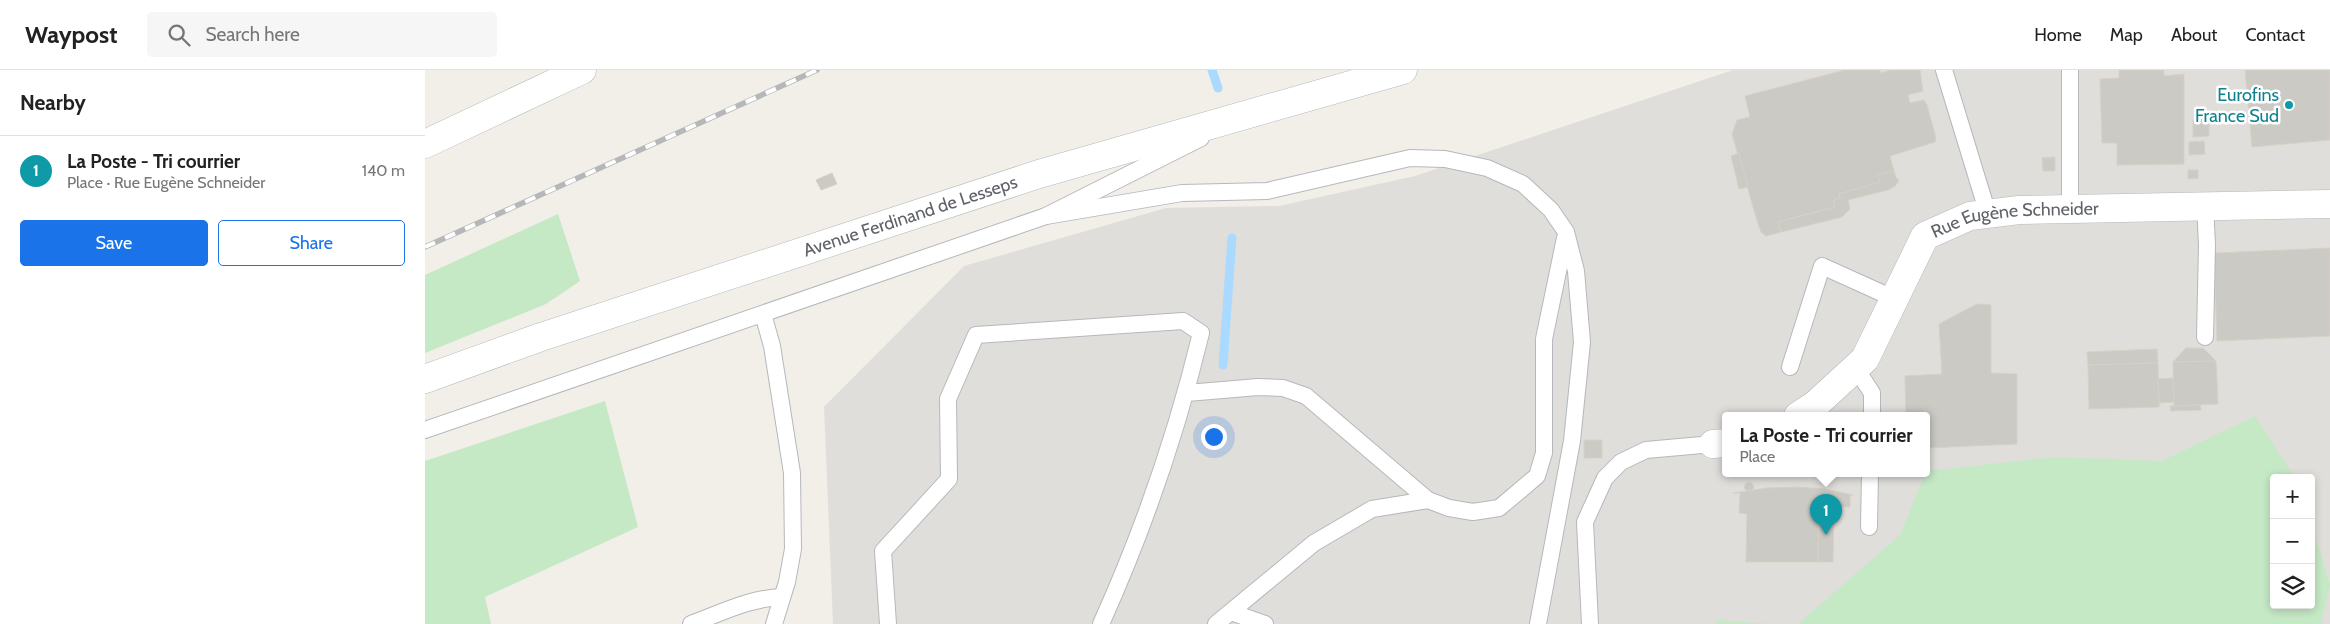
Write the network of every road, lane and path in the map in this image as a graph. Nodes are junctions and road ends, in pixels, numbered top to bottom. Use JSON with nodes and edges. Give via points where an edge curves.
{"nodes":[{"id":1,"x":582,"y":70,"type":"edge"},
{"id":2,"x":1403,"y":70,"type":"edge"},
{"id":3,"x":1944,"y":70,"type":"edge"},
{"id":4,"x":2070,"y":70,"type":"edge"},
{"id":5,"x":1246,"y":115,"type":"junction"},
{"id":6,"x":425,"y":144,"type":"edge"},
{"id":7,"x":2330,"y":204,"type":"edge"},
{"id":8,"x":2205,"y":205,"type":"junction"},
{"id":9,"x":2070,"y":209,"type":"junction"},
{"id":10,"x":1988,"y":214,"type":"junction"},
{"id":11,"x":1046,"y":216,"type":"junction"},
{"id":12,"x":1566,"y":232,"type":"junction"},
{"id":13,"x":1895,"y":298,"type":"junction"},
{"id":14,"x":763,"y":314,"type":"junction"},
{"id":15,"x":2205,"y":337,"type":"dead end"},
{"id":16,"x":1790,"y":367,"type":"dead end"},
{"id":17,"x":1855,"y":367,"type":"junction"},
{"id":18,"x":425,"y":379,"type":"edge"},
{"id":19,"x":1187,"y":393,"type":"junction"},
{"id":20,"x":1804,"y":412,"type":"edge"},
{"id":21,"x":1871,"y":412,"type":"edge"},
{"id":22,"x":425,"y":430,"type":"edge"},
{"id":23,"x":1720,"y":444,"type":"edge"},
{"id":24,"x":1870,"y":477,"type":"edge"},
{"id":25,"x":1428,"y":500,"type":"junction"},
{"id":26,"x":1869,"y":527,"type":"dead end"},
{"id":27,"x":783,"y":597,"type":"junction"},
{"id":28,"x":1231,"y":612,"type":"junction"},
{"id":29,"x":691,"y":624,"type":"edge"},
{"id":30,"x":774,"y":624,"type":"edge"},
{"id":31,"x":888,"y":624,"type":"edge"},
{"id":32,"x":1101,"y":624,"type":"edge"},
{"id":33,"x":1216,"y":624,"type":"edge"},
{"id":34,"x":1265,"y":624,"type":"edge"},
{"id":35,"x":1538,"y":624,"type":"edge"},
{"id":36,"x":1590,"y":624,"type":"edge"}],
"edges":[{"from":1,"to":6,"type":"main road"},
{"from":2,"to":5,"type":"main road","name":"Avenue Ferdinand de Lesseps"},
{"from":3,"to":10,"type":"lane"},
{"from":4,"to":9,"type":"lane"},
{"from":5,"to":11,"type":"lane"},
{"from":5,"to":18,"type":"main road","name":"Avenue Ferdinand de Lesseps","via":[[1039,174],[541,337]]},
{"from":7,"to":8,"type":"main road","name":"Rue Eugène Schneider"},
{"from":8,"to":9,"type":"main road","name":"Rue Eugène Schneider"},
{"from":8,"to":15,"type":"lane"},
{"from":9,"to":10,"type":"main road","name":"Rue Eugène Schneider"},
{"from":10,"to":13,"type":"main road","name":"Rue Eugène Schneider","via":[[1971,216],[1925,236]]},
{"from":11,"to":12,"type":"lane","via":[[1182,193],[1267,191],[1410,158],[1445,159],[1487,168],[1523,184],[1551,210]]},
{"from":11,"to":14,"type":"lane"},
{"from":12,"to":25,"type":"lane","via":[[1544,339],[1544,453],[1537,476],[1499,508],[1473,512]]},
{"from":12,"to":35,"type":"lane","via":[[1576,271],[1582,342],[1572,441]]},
{"from":13,"to":16,"type":"lane","via":[[1822,266]]},
{"from":13,"to":17,"type":"main road","name":"Rue Eugène Schneider","via":[[1865,359]]},
{"from":14,"to":22,"type":"lane"},
{"from":14,"to":27,"type":"lane","via":[[772,346],[792,473],[793,549]]},
{"from":17,"to":20,"type":"main road","name":"Rue Eugène Schneider"},
{"from":17,"to":21,"type":"lane","via":[[1872,393]]},
{"from":19,"to":25,"type":"lane","via":[[1258,387],[1283,388],[1306,396]]},
{"from":19,"to":31,"type":"lane","via":[[1201,334],[1183,321],[976,336],[948,400],[949,479],[883,550]]},
{"from":19,"to":32,"type":"lane","via":[[1153,494]]},
{"from":23,"to":36,"type":"lane","via":[[1646,450],[1621,462],[1605,478],[1585,522]]},
{"from":24,"to":26,"type":"lane"},
{"from":25,"to":28,"type":"lane","via":[[1372,509],[1314,543]]},
{"from":27,"to":29,"type":"lane","via":[[765,597]]},
{"from":27,"to":30,"type":"lane"},
{"from":28,"to":33,"type":"lane"},
{"from":28,"to":34,"type":"lane"}]}
